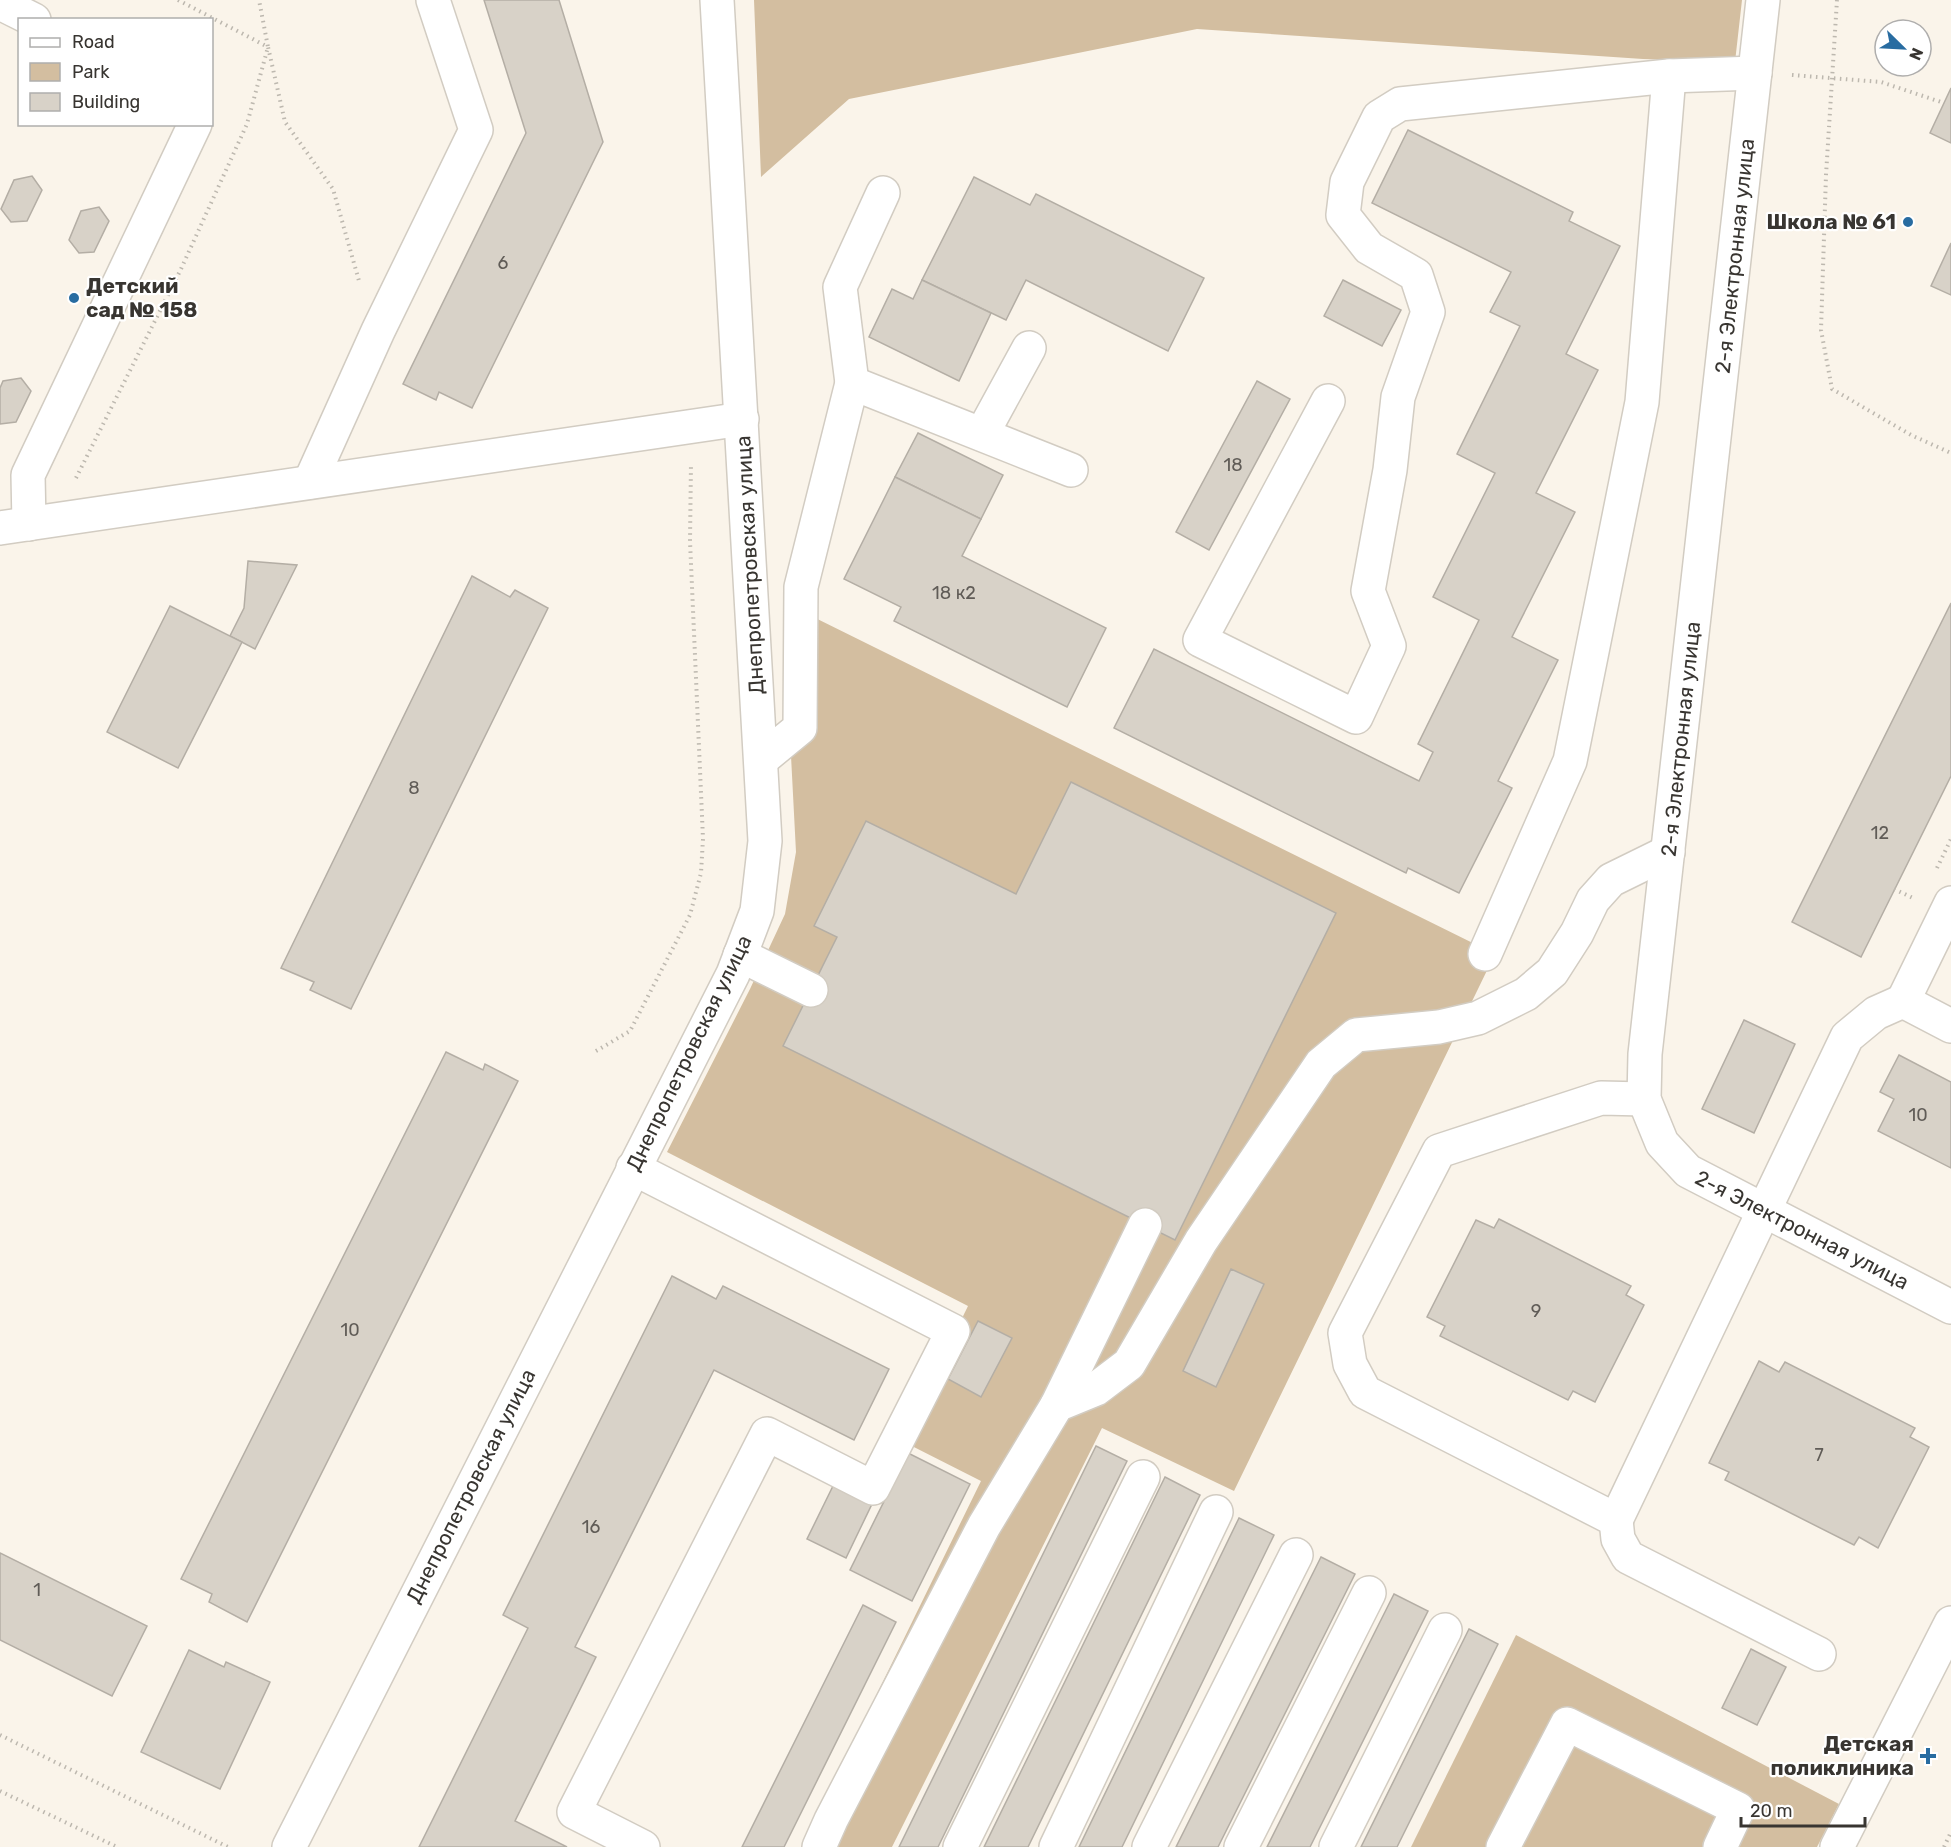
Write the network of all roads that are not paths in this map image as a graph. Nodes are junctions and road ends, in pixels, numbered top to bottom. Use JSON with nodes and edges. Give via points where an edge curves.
{"nodes":[{"id":1,"x":433,"y":0,"type":"edge"},
{"id":2,"x":717,"y":0,"type":"edge"},
{"id":3,"x":1763,"y":0,"type":"edge"},
{"id":4,"x":0,"y":3,"type":"edge"},
{"id":5,"x":30,"y":18,"type":"edge"},
{"id":6,"x":1755,"y":73,"type":"junction"},
{"id":7,"x":1669,"y":76,"type":"junction"},
{"id":8,"x":194,"y":126,"type":"edge"},
{"id":9,"x":883,"y":193,"type":"dead end"},
{"id":10,"x":1029,"y":348,"type":"dead end"},
{"id":11,"x":852,"y":383,"type":"junction"},
{"id":12,"x":1328,"y":401,"type":"dead end"},
{"id":13,"x":742,"y":419,"type":"junction"},
{"id":14,"x":982,"y":434,"type":"junction"},
{"id":15,"x":1071,"y":470,"type":"dead end"},
{"id":16,"x":310,"y":482,"type":"junction"},
{"id":17,"x":15,"y":526,"type":"edge"},
{"id":18,"x":761,"y":760,"type":"junction"},
{"id":19,"x":1668,"y":852,"type":"junction"},
{"id":20,"x":1951,"y":903,"type":"edge"},
{"id":21,"x":1485,"y":954,"type":"dead end"},
{"id":22,"x":740,"y":955,"type":"junction"},
{"id":23,"x":811,"y":990,"type":"dead end"},
{"id":24,"x":1903,"y":1001,"type":"junction"},
{"id":25,"x":1951,"y":1026,"type":"edge"},
{"id":26,"x":1644,"y":1099,"type":"junction"},
{"id":27,"x":633,"y":1168,"type":"junction"},
{"id":28,"x":1763,"y":1211,"type":"junction"},
{"id":29,"x":1144,"y":1225,"type":"dead end"},
{"id":30,"x":1951,"y":1306,"type":"edge"},
{"id":31,"x":1057,"y":1405,"type":"junction"},
{"id":32,"x":1143,"y":1477,"type":"dead end"},
{"id":33,"x":1216,"y":1512,"type":"dead end"},
{"id":34,"x":1616,"y":1520,"type":"junction"},
{"id":35,"x":1296,"y":1555,"type":"dead end"},
{"id":36,"x":1369,"y":1593,"type":"dead end"},
{"id":37,"x":1951,"y":1623,"type":"edge"},
{"id":38,"x":1445,"y":1630,"type":"dead end"},
{"id":39,"x":1820,"y":1654,"type":"dead end"},
{"id":40,"x":293,"y":1845,"type":"edge"},
{"id":41,"x":643,"y":1847,"type":"edge"},
{"id":42,"x":819,"y":1847,"type":"edge"},
{"id":43,"x":960,"y":1847,"type":"edge"},
{"id":44,"x":1056,"y":1847,"type":"edge"},
{"id":45,"x":1149,"y":1847,"type":"edge"},
{"id":46,"x":1242,"y":1847,"type":"edge"},
{"id":47,"x":1336,"y":1847,"type":"edge"},
{"id":48,"x":1503,"y":1847,"type":"edge"},
{"id":49,"x":1720,"y":1847,"type":"edge"},
{"id":50,"x":1837,"y":1847,"type":"edge"}],
"edges":[{"from":1,"to":16,"type":"street","via":[[476,130]]},
{"from":2,"to":13,"type":"street","name":"Днепропетровская улица"},
{"from":3,"to":6,"type":"street","name":"2-я Электронная улица"},
{"from":4,"to":5,"type":"street"},
{"from":6,"to":7,"type":"street"},
{"from":6,"to":19,"type":"street","name":"2-я Электронная улица"},
{"from":7,"to":12,"type":"street","via":[[1400,104],[1379,117],[1347,182],[1343,215],[1370,248],[1416,275],[1428,312],[1398,397],[1390,470],[1368,591],[1389,646],[1356,717],[1200,640]]},
{"from":7,"to":21,"type":"street","via":[[1642,402],[1570,761]]},
{"from":8,"to":17,"type":"street","via":[[28,475]]},
{"from":9,"to":11,"type":"street","via":[[840,287]]},
{"from":10,"to":14,"type":"street"},
{"from":11,"to":14,"type":"street"},
{"from":11,"to":18,"type":"street","via":[[801,586],[800,728]]},
{"from":13,"to":16,"type":"street"},
{"from":13,"to":18,"type":"street","name":"Днепропетровская улица"},
{"from":14,"to":15,"type":"street"},
{"from":16,"to":17,"type":"street"},
{"from":18,"to":22,"type":"street","name":"Днепропетровская улица","via":[[765,841],[757,911]]},
{"from":19,"to":26,"type":"street","name":"2-я Электронная улица"},
{"from":19,"to":31,"type":"street","via":[[1611,880],[1593,900],[1551,972],[1526,994],[1478,1018],[1356,1035],[1321,1064],[1201,1241],[1129,1364],[1096,1389]]},
{"from":20,"to":24,"type":"street"},
{"from":22,"to":23,"type":"street"},
{"from":22,"to":27,"type":"street","name":"Днепропетровская улица"},
{"from":24,"to":25,"type":"street"},
{"from":24,"to":28,"type":"street","via":[[1876,1013],[1848,1037]]},
{"from":26,"to":28,"type":"street","name":"2-я Электронная улица","via":[[1662,1143],[1688,1171]]},
{"from":26,"to":34,"type":"street","via":[[1601,1098],[1439,1151],[1346,1333],[1350,1364],[1365,1392]]},
{"from":27,"to":40,"type":"street","name":"Днепропетровская улица"},
{"from":27,"to":41,"type":"street","via":[[953,1331],[873,1488],[767,1434],[574,1812]]},
{"from":28,"to":30,"type":"street","name":"2-я Электронная улица"},
{"from":28,"to":34,"type":"street"},
{"from":29,"to":31,"type":"street"},
{"from":31,"to":42,"type":"street","via":[[984,1526]]},
{"from":32,"to":43,"type":"street"},
{"from":33,"to":44,"type":"street"},
{"from":34,"to":39,"type":"street","via":[[1618,1539],[1628,1557]]},
{"from":35,"to":45,"type":"street"},
{"from":36,"to":46,"type":"street"},
{"from":37,"to":50,"type":"street"},
{"from":38,"to":47,"type":"street"},
{"from":48,"to":49,"type":"street","via":[[1567,1724],[1738,1809]]}]}
